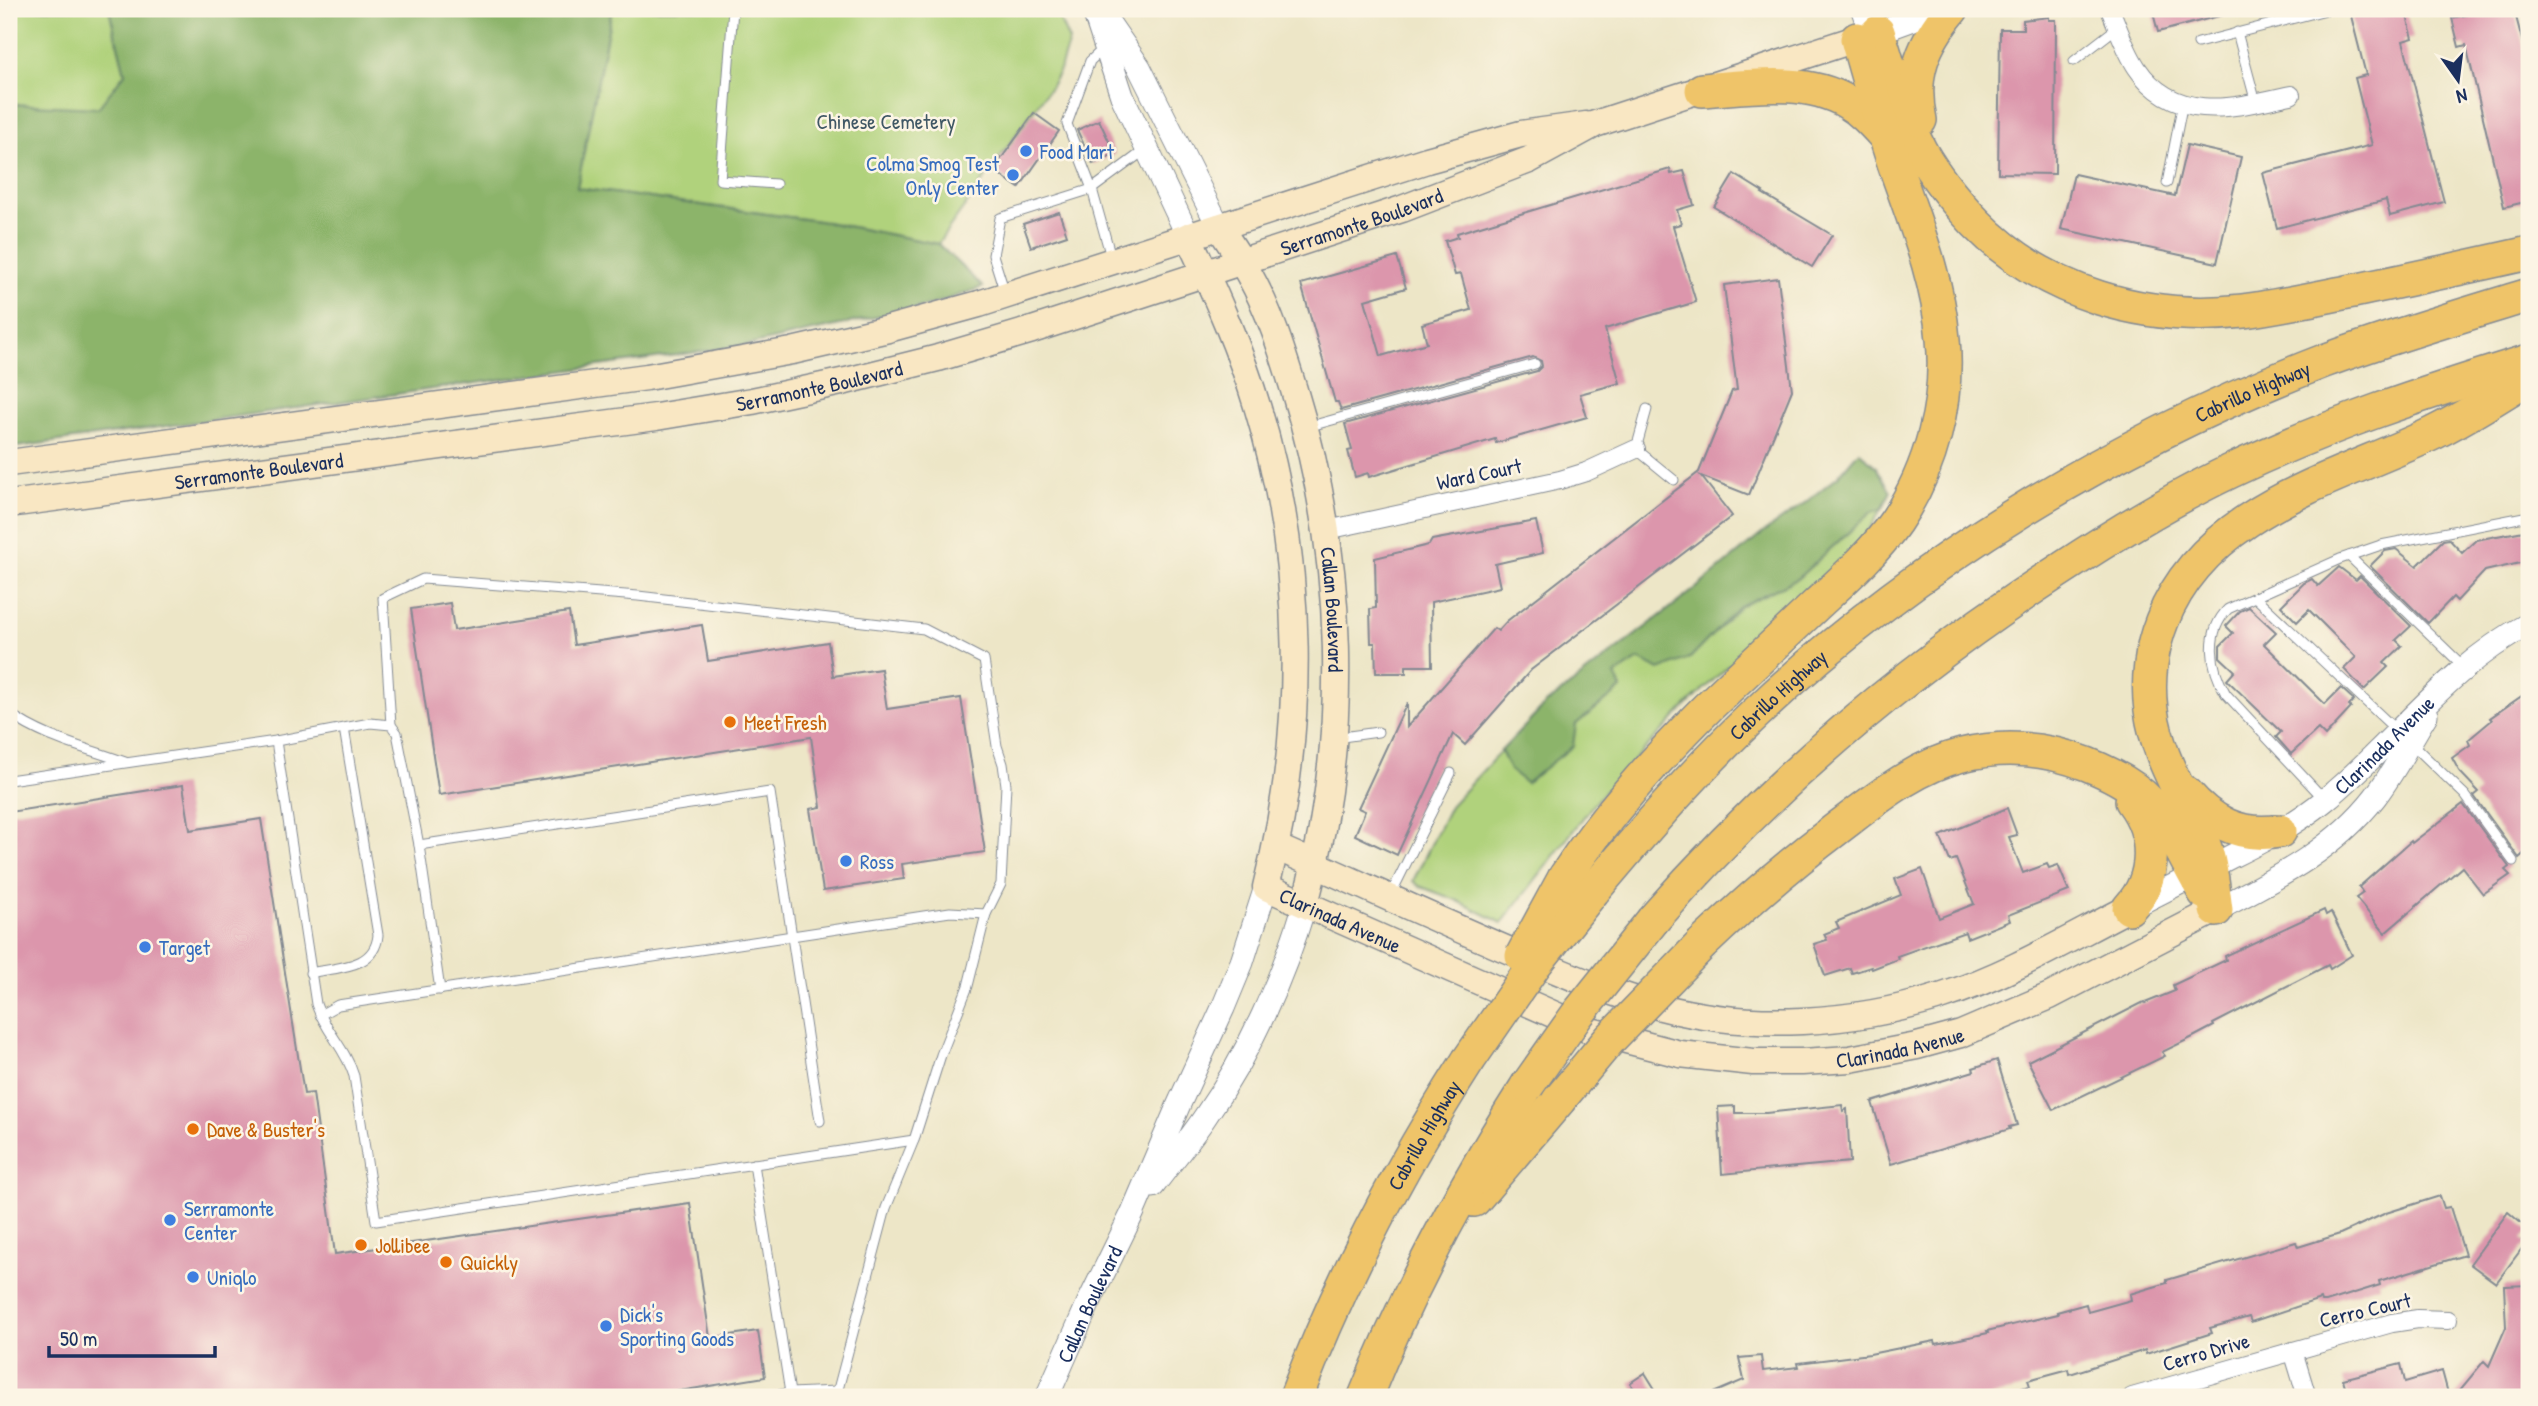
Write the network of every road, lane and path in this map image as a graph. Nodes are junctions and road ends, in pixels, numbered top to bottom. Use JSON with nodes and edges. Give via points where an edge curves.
{"nodes":[{"id":1,"x":733,"y":9,"type":"edge"},
{"id":2,"x":1096,"y":9,"type":"edge"},
{"id":3,"x":1941,"y":9,"type":"edge"},
{"id":4,"x":1952,"y":9,"type":"edge"},
{"id":5,"x":2110,"y":9,"type":"edge"},
{"id":6,"x":2330,"y":9,"type":"edge"},
{"id":7,"x":2118,"y":27,"type":"junction"},
{"id":8,"x":1866,"y":29,"type":"edge"},
{"id":9,"x":2237,"y":32,"type":"junction"},
{"id":10,"x":2199,"y":43,"type":"dead end"},
{"id":11,"x":1105,"y":47,"type":"junction"},
{"id":12,"x":2074,"y":61,"type":"dead end"},
{"id":13,"x":1702,"y":90,"type":"junction"},
{"id":14,"x":2291,"y":95,"type":"dead end"},
{"id":15,"x":2183,"y":103,"type":"junction"},
{"id":16,"x":2256,"y":103,"type":"junction"},
{"id":17,"x":1595,"y":124,"type":"junction"},
{"id":18,"x":1885,"y":136,"type":"junction"},
{"id":19,"x":1147,"y":149,"type":"junction"},
{"id":20,"x":2167,"y":183,"type":"dead end"},
{"id":21,"x":776,"y":184,"type":"dead end"},
{"id":22,"x":1092,"y":189,"type":"junction"},
{"id":23,"x":1964,"y":210,"type":"junction"},
{"id":24,"x":1219,"y":227,"type":"junction"},
{"id":25,"x":1188,"y":236,"type":"junction"},
{"id":26,"x":2529,"y":253,"type":"edge"},
{"id":27,"x":1112,"y":261,"type":"junction"},
{"id":28,"x":1242,"y":261,"type":"junction"},
{"id":29,"x":1206,"y":274,"type":"junction"},
{"id":30,"x":1006,"y":295,"type":"junction"},
{"id":31,"x":2529,"y":295,"type":"edge"},
{"id":32,"x":2529,"y":361,"type":"edge"},
{"id":33,"x":1535,"y":364,"type":"dead end"},
{"id":34,"x":2529,"y":377,"type":"edge"},
{"id":35,"x":1647,"y":409,"type":"dead end"},
{"id":36,"x":1305,"y":428,"type":"junction"},
{"id":37,"x":1636,"y":449,"type":"junction"},
{"id":38,"x":9,"y":463,"type":"edge"},
{"id":39,"x":1674,"y":480,"type":"dead end"},
{"id":40,"x":9,"y":504,"type":"edge"},
{"id":41,"x":2529,"y":516,"type":"edge"},
{"id":42,"x":1327,"y":530,"type":"junction"},
{"id":43,"x":2349,"y":556,"type":"junction"},
{"id":44,"x":2255,"y":597,"type":"junction"},
{"id":45,"x":2529,"y":624,"type":"edge"},
{"id":46,"x":2463,"y":667,"type":"junction"},
{"id":47,"x":9,"y":713,"type":"edge"},
{"id":48,"x":391,"y":725,"type":"junction"},
{"id":49,"x":344,"y":728,"type":"junction"},
{"id":50,"x":1378,"y":732,"type":"dead end"},
{"id":51,"x":2404,"y":736,"type":"junction"},
{"id":52,"x":1333,"y":738,"type":"junction"},
{"id":53,"x":276,"y":741,"type":"junction"},
{"id":54,"x":2157,"y":742,"type":"junction"},
{"id":55,"x":127,"y":762,"type":"junction"},
{"id":56,"x":2087,"y":765,"type":"junction"},
{"id":57,"x":1451,"y":773,"type":"dead end"},
{"id":58,"x":9,"y":780,"type":"edge"},
{"id":59,"x":2326,"y":800,"type":"junction"},
{"id":60,"x":2280,"y":831,"type":"junction"},
{"id":61,"x":419,"y":845,"type":"junction"},
{"id":62,"x":1276,"y":847,"type":"junction"},
{"id":63,"x":2513,"y":862,"type":"dead end"},
{"id":64,"x":1315,"y":864,"type":"junction"},
{"id":65,"x":2202,"y":871,"type":"junction"},
{"id":66,"x":1579,"y":884,"type":"junction"},
{"id":67,"x":1266,"y":887,"type":"junction"},
{"id":68,"x":1389,"y":897,"type":"junction"},
{"id":69,"x":1305,"y":904,"type":"junction"},
{"id":70,"x":2129,"y":908,"type":"junction"},
{"id":71,"x":2216,"y":910,"type":"junction"},
{"id":72,"x":986,"y":914,"type":"junction"},
{"id":73,"x":792,"y":937,"type":"junction"},
{"id":74,"x":310,"y":973,"type":"junction"},
{"id":75,"x":440,"y":990,"type":"junction"},
{"id":76,"x":320,"y":1015,"type":"junction"},
{"id":77,"x":820,"y":1121,"type":"dead end"},
{"id":78,"x":914,"y":1140,"type":"junction"},
{"id":79,"x":754,"y":1164,"type":"junction"},
{"id":80,"x":1132,"y":1214,"type":"junction"},
{"id":81,"x":1435,"y":1244,"type":"junction"},
{"id":82,"x":2448,"y":1320,"type":"dead end"},
{"id":83,"x":2293,"y":1351,"type":"junction"},
{"id":84,"x":790,"y":1393,"type":"junction"},
{"id":85,"x":837,"y":1394,"type":"edge"},
{"id":86,"x":765,"y":1397,"type":"edge"},
{"id":87,"x":1046,"y":1397,"type":"edge"},
{"id":88,"x":1296,"y":1397,"type":"edge"},
{"id":89,"x":1365,"y":1397,"type":"edge"},
{"id":90,"x":2132,"y":1397,"type":"edge"},
{"id":91,"x":2308,"y":1397,"type":"edge"}],
"edges":[{"from":1,"to":21,"type":"lane","via":[[720,180]]},
{"from":2,"to":11,"type":"street","name":"Callan Boulevard"},
{"from":2,"to":24,"type":"street","name":"Callan Boulevard","via":[[1139,67]]},
{"from":3,"to":8,"type":"street","name":"Serramonte Boulevard"},
{"from":4,"to":23,"type":"highway","via":[[1922,58],[1916,94],[1928,146]]},
{"from":5,"to":7,"type":"street"},
{"from":6,"to":9,"type":"lane"},
{"from":7,"to":12,"type":"lane"},
{"from":7,"to":15,"type":"street","via":[[2139,70],[2156,88]]},
{"from":8,"to":13,"type":"main road","name":"Serramonte Boulevard"},
{"from":8,"to":18,"type":"highway"},
{"from":8,"to":23,"type":"highway","via":[[1920,149]]},
{"from":9,"to":10,"type":"lane"},
{"from":9,"to":16,"type":"lane"},
{"from":11,"to":19,"type":"street","name":"Callan Boulevard"},
{"from":11,"to":22,"type":"lane","via":[[1090,61],[1067,124]]},
{"from":13,"to":17,"type":"main road","name":"Serramonte Boulevard"},
{"from":13,"to":18,"type":"highway","via":[[1789,86],[1828,92],[1858,109]]},
{"from":14,"to":16,"type":"street"},
{"from":15,"to":16,"type":"street","via":[[2213,109]]},
{"from":15,"to":20,"type":"lane"},
{"from":17,"to":24,"type":"main road","name":"Serramonte Boulevard","via":[[1521,134]]},
{"from":17,"to":28,"type":"main road","name":"Serramonte Boulevard","via":[[1529,160],[1452,190]]},
{"from":18,"to":66,"type":"highway","via":[[1930,268],[1944,342],[1939,416],[1917,482],[1869,554],[1707,708],[1606,818]]},
{"from":19,"to":22,"type":"lane"},
{"from":19,"to":25,"type":"street","name":"Callan Boulevard"},
{"from":22,"to":27,"type":"lane"},
{"from":22,"to":30,"type":"lane","via":[[1000,218],[993,255]]},
{"from":23,"to":26,"type":"highway","via":[[2007,251],[2050,278],[2102,299],[2166,312],[2264,308]]},
{"from":24,"to":25,"type":"main road","name":"Serramonte Boulevard"},
{"from":24,"to":28,"type":"main road","name":"Callan Boulevard"},
{"from":25,"to":27,"type":"main road","name":"Serramonte Boulevard"},
{"from":25,"to":29,"type":"main road","name":"Callan Boulevard"},
{"from":27,"to":30,"type":"main road","name":"Serramonte Boulevard"},
{"from":28,"to":29,"type":"main road","name":"Serramonte Boulevard"},
{"from":28,"to":36,"type":"main road","name":"Callan Boulevard","via":[[1271,321]]},
{"from":29,"to":40,"type":"main road","name":"Serramonte Boulevard","via":[[938,358],[764,398],[609,424]]},
{"from":29,"to":62,"type":"main road","name":"Callan Boulevard","via":[[1258,411],[1282,511],[1288,559],[1294,697]]},
{"from":30,"to":38,"type":"main road","name":"Serramonte Boulevard","via":[[840,341],[696,369]]},
{"from":31,"to":66,"type":"highway","name":"Cabrillo Highway","via":[[2380,341],[2245,394],[2106,463],[1982,537],[1865,621],[1755,714]]},
{"from":32,"to":81,"type":"highway","bridge":true,"via":[[2405,400],[2294,442],[2189,492],[2098,545],[1950,644],[1840,731],[1737,828],[1653,920],[1577,1015],[1527,1086]]},
{"from":33,"to":36,"type":"lane"},
{"from":34,"to":54,"type":"highway","via":[[2426,437],[2274,505],[2203,555],[2173,596],[2156,639],[2150,696]]},
{"from":35,"to":37,"type":"lane"},
{"from":36,"to":42,"type":"main road","name":"Callan Boulevard"},
{"from":37,"to":39,"type":"lane"},
{"from":37,"to":42,"type":"street","name":"Ward Court","via":[[1560,480]]},
{"from":41,"to":43,"type":"lane","via":[[2381,545]]},
{"from":42,"to":52,"type":"main road","name":"Callan Boulevard","via":[[1335,615]]},
{"from":43,"to":44,"type":"lane"},
{"from":43,"to":46,"type":"lane"},
{"from":44,"to":51,"type":"lane"},
{"from":44,"to":59,"type":"lane","via":[[2228,609],[2217,624],[2212,641],[2218,678],[2226,694]]},
{"from":45,"to":46,"type":"street","name":"Clarinada Avenue"},
{"from":46,"to":51,"type":"street","name":"Clarinada Avenue"},
{"from":47,"to":55,"type":"lane","via":[[63,740]]},
{"from":48,"to":49,"type":"lane"},
{"from":48,"to":61,"type":"lane","via":[[397,733]]},
{"from":48,"to":72,"type":"lane","via":[[383,598],[423,579],[638,596],[924,629],[984,660],[1006,785],[1001,884]]},
{"from":49,"to":53,"type":"lane"},
{"from":49,"to":74,"type":"lane","via":[[377,945],[364,961]]},
{"from":50,"to":52,"type":"lane"},
{"from":51,"to":59,"type":"street","name":"Clarinada Avenue"},
{"from":51,"to":63,"type":"lane","via":[[2465,795]]},
{"from":51,"to":71,"type":"street","name":"Clarinada Avenue","via":[[2394,771],[2345,830],[2301,864]]},
{"from":52,"to":64,"type":"main road","name":"Callan Boulevard"},
{"from":53,"to":55,"type":"lane"},
{"from":53,"to":74,"type":"lane"},
{"from":54,"to":60,"type":"highway","via":[[2180,784],[2212,818],[2244,832]]},
{"from":54,"to":65,"type":"highway","via":[[2205,847]]},
{"from":55,"to":58,"type":"lane"},
{"from":56,"to":65,"type":"highway","via":[[2143,796]]},
{"from":56,"to":70,"type":"highway","via":[[2125,793],[2148,832],[2148,876]]},
{"from":56,"to":81,"type":"highway","bridge":true,"via":[[2042,751],[2006,748],[1963,755],[1890,790],[1819,842],[1702,944],[1610,1039]]},
{"from":57,"to":68,"type":"lane"},
{"from":59,"to":60,"type":"street","name":"Clarinada Avenue"},
{"from":60,"to":65,"type":"street","name":"Clarinada Avenue"},
{"from":61,"to":73,"type":"lane","via":[[770,792]]},
{"from":61,"to":75,"type":"lane"},
{"from":62,"to":64,"type":"main road","name":"Clarinada Avenue"},
{"from":62,"to":67,"type":"main road","name":"Callan Boulevard"},
{"from":64,"to":68,"type":"main road","name":"Clarinada Avenue"},
{"from":64,"to":69,"type":"main road","name":"Callan Boulevard"},
{"from":65,"to":70,"type":"street","name":"Clarinada Avenue"},
{"from":65,"to":71,"type":"highway"},
{"from":66,"to":88,"type":"highway","name":"Cabrillo Highway","bridge":true,"via":[[1535,964],[1468,1061],[1401,1171],[1332,1310]]},
{"from":67,"to":69,"type":"main road","name":"Clarinada Avenue"},
{"from":67,"to":80,"type":"street","name":"Callan Boulevard","via":[[1233,984]]},
{"from":68,"to":70,"type":"main road","name":"Clarinada Avenue","via":[[1558,971],[1660,1007],[1780,1021],[1863,1014],[1944,995],[2011,968]]},
{"from":69,"to":71,"type":"main road","name":"Clarinada Avenue","via":[[1591,1031],[1680,1054],[1777,1062],[1874,1055],[1972,1030],[2050,996]]},
{"from":69,"to":80,"type":"street","name":"Callan Boulevard","via":[[1271,997],[1226,1085]]},
{"from":72,"to":73,"type":"lane","via":[[950,912]]},
{"from":72,"to":78,"type":"lane","via":[[968,986]]},
{"from":73,"to":75,"type":"lane"},
{"from":73,"to":77,"type":"lane"},
{"from":74,"to":76,"type":"lane"},
{"from":75,"to":76,"type":"lane","via":[[338,1005]]},
{"from":76,"to":79,"type":"lane","via":[[350,1061],[376,1222]]},
{"from":78,"to":79,"type":"lane"},
{"from":78,"to":85,"type":"lane","via":[[886,1208]]},
{"from":79,"to":84,"type":"lane"},
{"from":80,"to":87,"type":"street","name":"Callan Boulevard"},
{"from":81,"to":89,"type":"highway"},
{"from":82,"to":83,"type":"street","name":"Cerro Court","via":[[2392,1323]]},
{"from":83,"to":90,"type":"street","name":"Cerro Drive"},
{"from":83,"to":91,"type":"street"},
{"from":84,"to":85,"type":"lane"},
{"from":84,"to":86,"type":"lane"}]}
